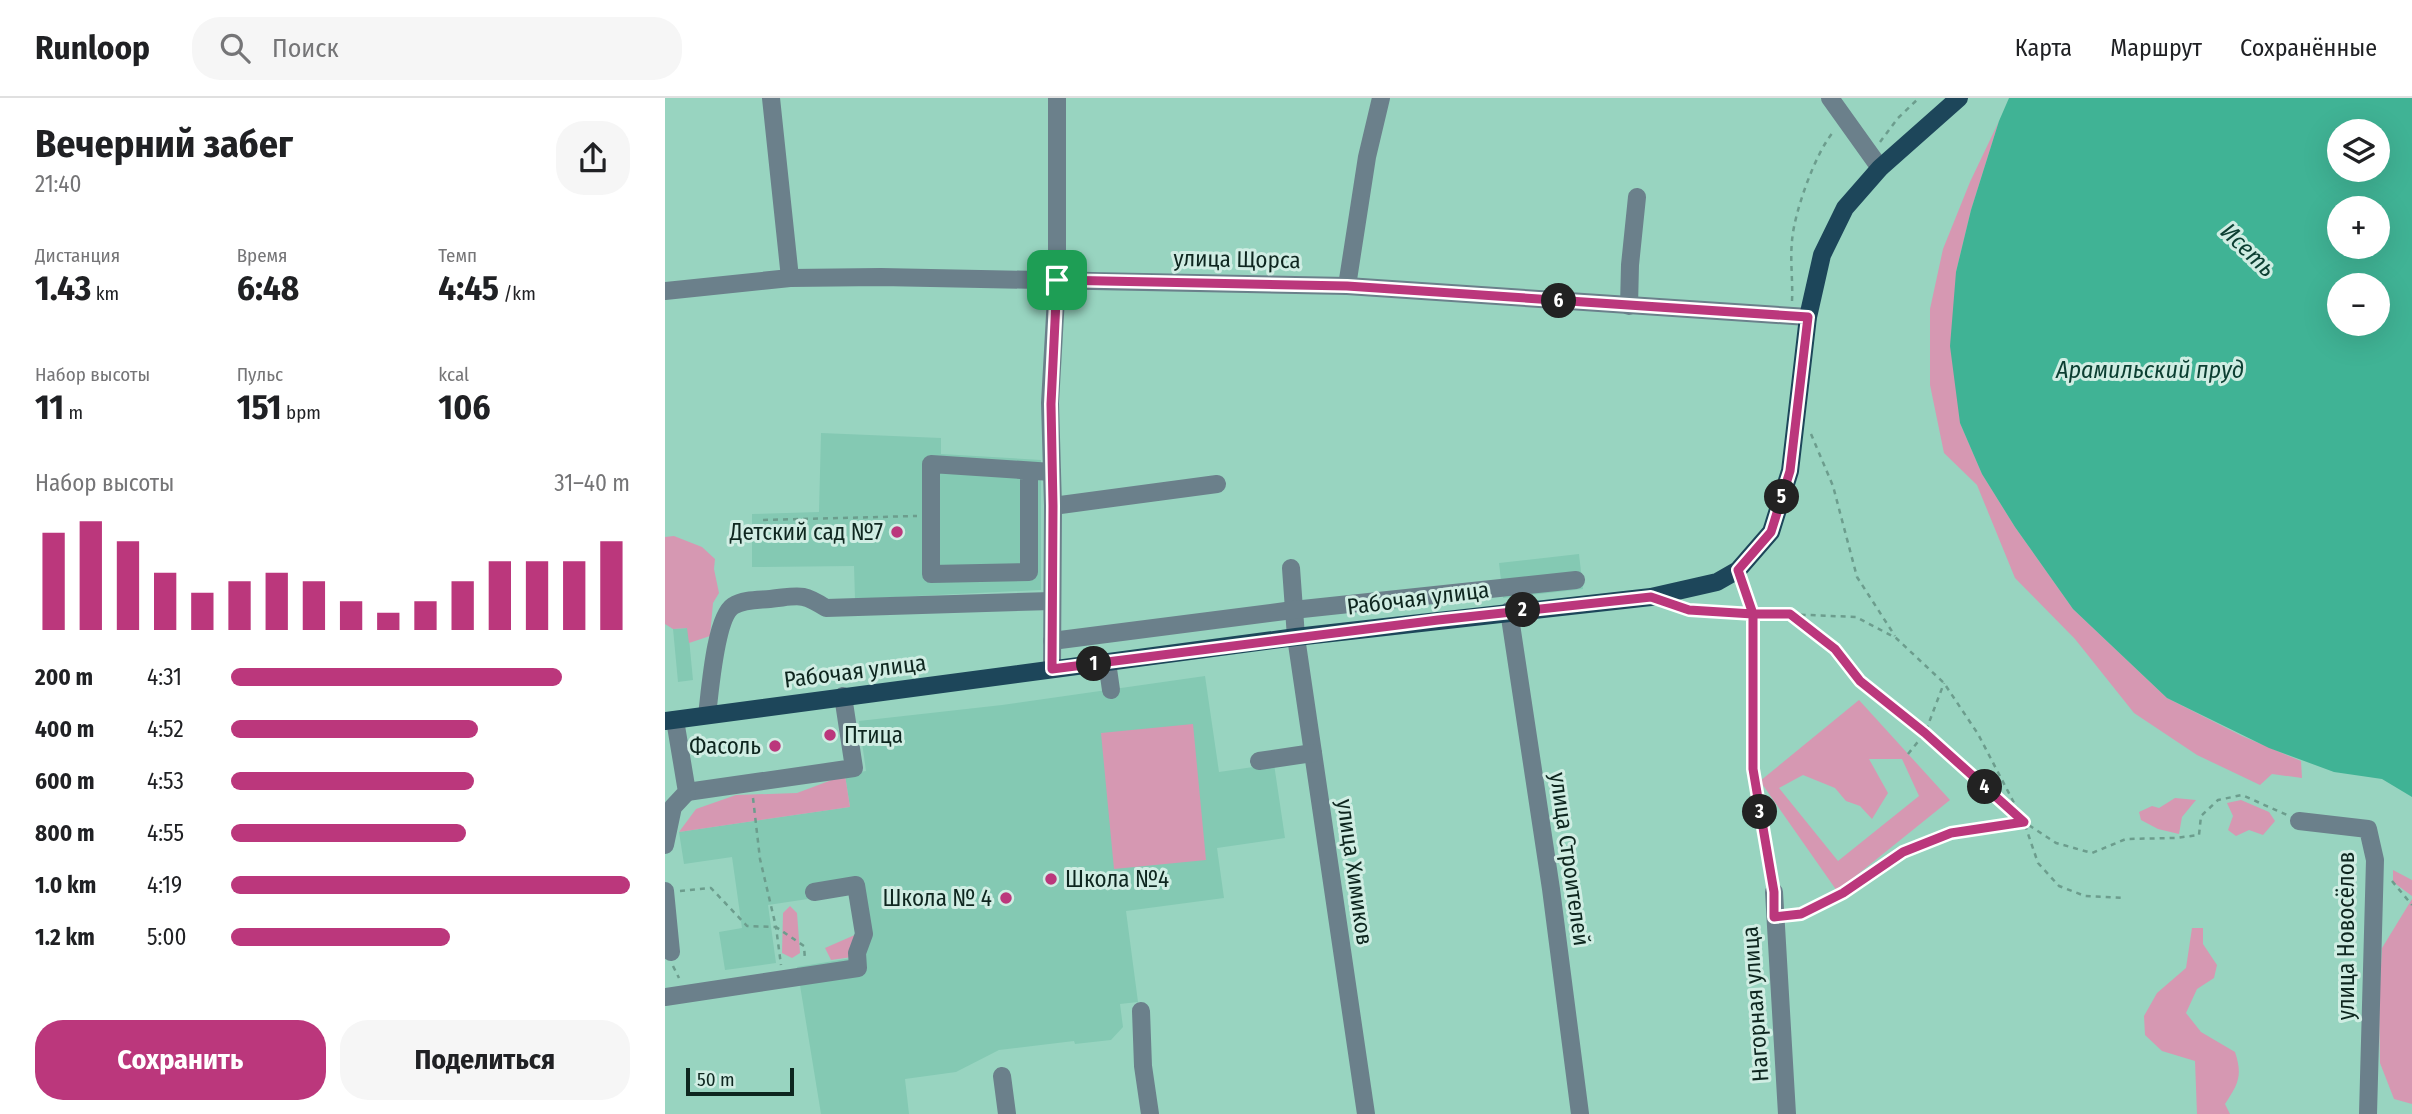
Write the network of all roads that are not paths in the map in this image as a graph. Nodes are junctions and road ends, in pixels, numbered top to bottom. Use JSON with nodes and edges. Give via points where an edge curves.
{"nodes":[{"id":1,"x":771,"y":98,"type":"edge"},
{"id":2,"x":1057,"y":98,"type":"edge"},
{"id":3,"x":1381,"y":98,"type":"edge"},
{"id":4,"x":1830,"y":98,"type":"edge"},
{"id":5,"x":1953,"y":103,"type":"edge"},
{"id":6,"x":1875,"y":162,"type":"junction"},
{"id":7,"x":1637,"y":197,"type":"dead end"},
{"id":8,"x":790,"y":278,"type":"junction"},
{"id":9,"x":1057,"y":280,"type":"junction"},
{"id":10,"x":1347,"y":286,"type":"junction"},
{"id":11,"x":665,"y":291,"type":"edge"},
{"id":12,"x":1629,"y":306,"type":"junction"},
{"id":13,"x":1800,"y":316,"type":"junction"},
{"id":14,"x":1029,"y":471,"type":"junction"},
{"id":15,"x":1052,"y":472,"type":"junction"},
{"id":16,"x":1217,"y":484,"type":"dead end"},
{"id":17,"x":1053,"y":506,"type":"junction"},
{"id":18,"x":1290,"y":568,"type":"dead end"},
{"id":19,"x":1029,"y":572,"type":"junction"},
{"id":20,"x":1576,"y":580,"type":"dead end"},
{"id":21,"x":1052,"y":601,"type":"junction"},
{"id":22,"x":1029,"y":602,"type":"junction"},
{"id":23,"x":1293,"y":610,"type":"junction"},
{"id":24,"x":1509,"y":611,"type":"junction"},
{"id":25,"x":1296,"y":637,"type":"junction"},
{"id":26,"x":1052,"y":641,"type":"junction"},
{"id":27,"x":1107,"y":662,"type":"junction"},
{"id":28,"x":1052,"y":669,"type":"junction"},
{"id":29,"x":1111,"y":690,"type":"dead end"},
{"id":30,"x":843,"y":696,"type":"junction"},
{"id":31,"x":707,"y":715,"type":"junction"},
{"id":32,"x":670,"y":720,"type":"edge"},
{"id":33,"x":1313,"y":753,"type":"junction"},
{"id":34,"x":1259,"y":761,"type":"dead end"},
{"id":35,"x":687,"y":792,"type":"junction"},
{"id":36,"x":2299,"y":821,"type":"road end"},
{"id":37,"x":665,"y":845,"type":"edge"},
{"id":38,"x":665,"y":892,"type":"edge"},
{"id":39,"x":814,"y":892,"type":"dead end"},
{"id":40,"x":1774,"y":892,"type":"road end"},
{"id":41,"x":671,"y":952,"type":"road end"},
{"id":42,"x":665,"y":997,"type":"edge"},
{"id":43,"x":1142,"y":1011,"type":"dead end"},
{"id":44,"x":1002,"y":1076,"type":"dead end"},
{"id":45,"x":1007,"y":1114,"type":"edge"},
{"id":46,"x":1150,"y":1114,"type":"edge"},
{"id":47,"x":1366,"y":1114,"type":"edge"},
{"id":48,"x":1580,"y":1114,"type":"edge"},
{"id":49,"x":1787,"y":1114,"type":"edge"},
{"id":50,"x":2368,"y":1114,"type":"edge"}],
"edges":[{"from":1,"to":8,"type":"street"},
{"from":2,"to":9,"type":"street"},
{"from":3,"to":10,"type":"street"},
{"from":4,"to":6,"type":"street"},
{"from":5,"to":6,"type":"main road","name":"Рабочая улица"},
{"from":6,"to":13,"type":"main road","name":"Рабочая улица","via":[[1822,255]]},
{"from":7,"to":12,"type":"street"},
{"from":8,"to":9,"type":"street","name":"улица Щорса"},
{"from":8,"to":11,"type":"street","name":"улица Щорса"},
{"from":9,"to":10,"type":"street","name":"улица Щорса"},
{"from":9,"to":15,"type":"street"},
{"from":10,"to":12,"type":"street","name":"улица Щорса"},
{"from":12,"to":13,"type":"street","name":"улица Щорса"},
{"from":13,"to":24,"type":"main road","name":"Рабочая улица","via":[[1790,471],[1771,532],[1738,570],[1717,582],[1651,597]]},
{"from":14,"to":15,"type":"street"},
{"from":14,"to":19,"type":"street"},
{"from":14,"to":19,"type":"street","via":[[931,464],[931,574]]},
{"from":15,"to":17,"type":"street"},
{"from":16,"to":17,"type":"street"},
{"from":17,"to":21,"type":"street"},
{"from":18,"to":23,"type":"street","name":"улица Химиков"},
{"from":19,"to":22,"type":"street"},
{"from":20,"to":23,"type":"street"},
{"from":21,"to":22,"type":"street"},
{"from":21,"to":26,"type":"street"},
{"from":22,"to":31,"type":"street","via":[[826,608],[806,596],[741,601],[730,608],[715,649]]},
{"from":23,"to":25,"type":"street","name":"улица Химиков"},
{"from":23,"to":26,"type":"street"},
{"from":24,"to":25,"type":"main road","name":"Рабочая улица"},
{"from":24,"to":48,"type":"street","name":"улица Строителей"},
{"from":25,"to":27,"type":"main road","name":"Рабочая улица"},
{"from":25,"to":33,"type":"street","name":"улица Химиков"},
{"from":26,"to":28,"type":"street"},
{"from":27,"to":28,"type":"main road","name":"Рабочая улица"},
{"from":27,"to":29,"type":"street"},
{"from":28,"to":30,"type":"main road","name":"Рабочая улица"},
{"from":30,"to":31,"type":"main road","name":"Рабочая улица"},
{"from":30,"to":35,"type":"street","via":[[853,768]]},
{"from":31,"to":32,"type":"main road","name":"Рабочая улица"},
{"from":32,"to":35,"type":"street"},
{"from":33,"to":34,"type":"street"},
{"from":33,"to":47,"type":"street","name":"улица Химиков"},
{"from":35,"to":37,"type":"street","via":[[674,807]]},
{"from":36,"to":50,"type":"street","name":"улица Новосёлов","via":[[2368,829],[2375,860]]},
{"from":38,"to":41,"type":"street"},
{"from":39,"to":42,"type":"street","via":[[856,885],[864,934],[857,953],[858,968]]},
{"from":40,"to":49,"type":"street","name":"Нагорная улица"},
{"from":43,"to":46,"type":"street"},
{"from":44,"to":45,"type":"street"}]}
